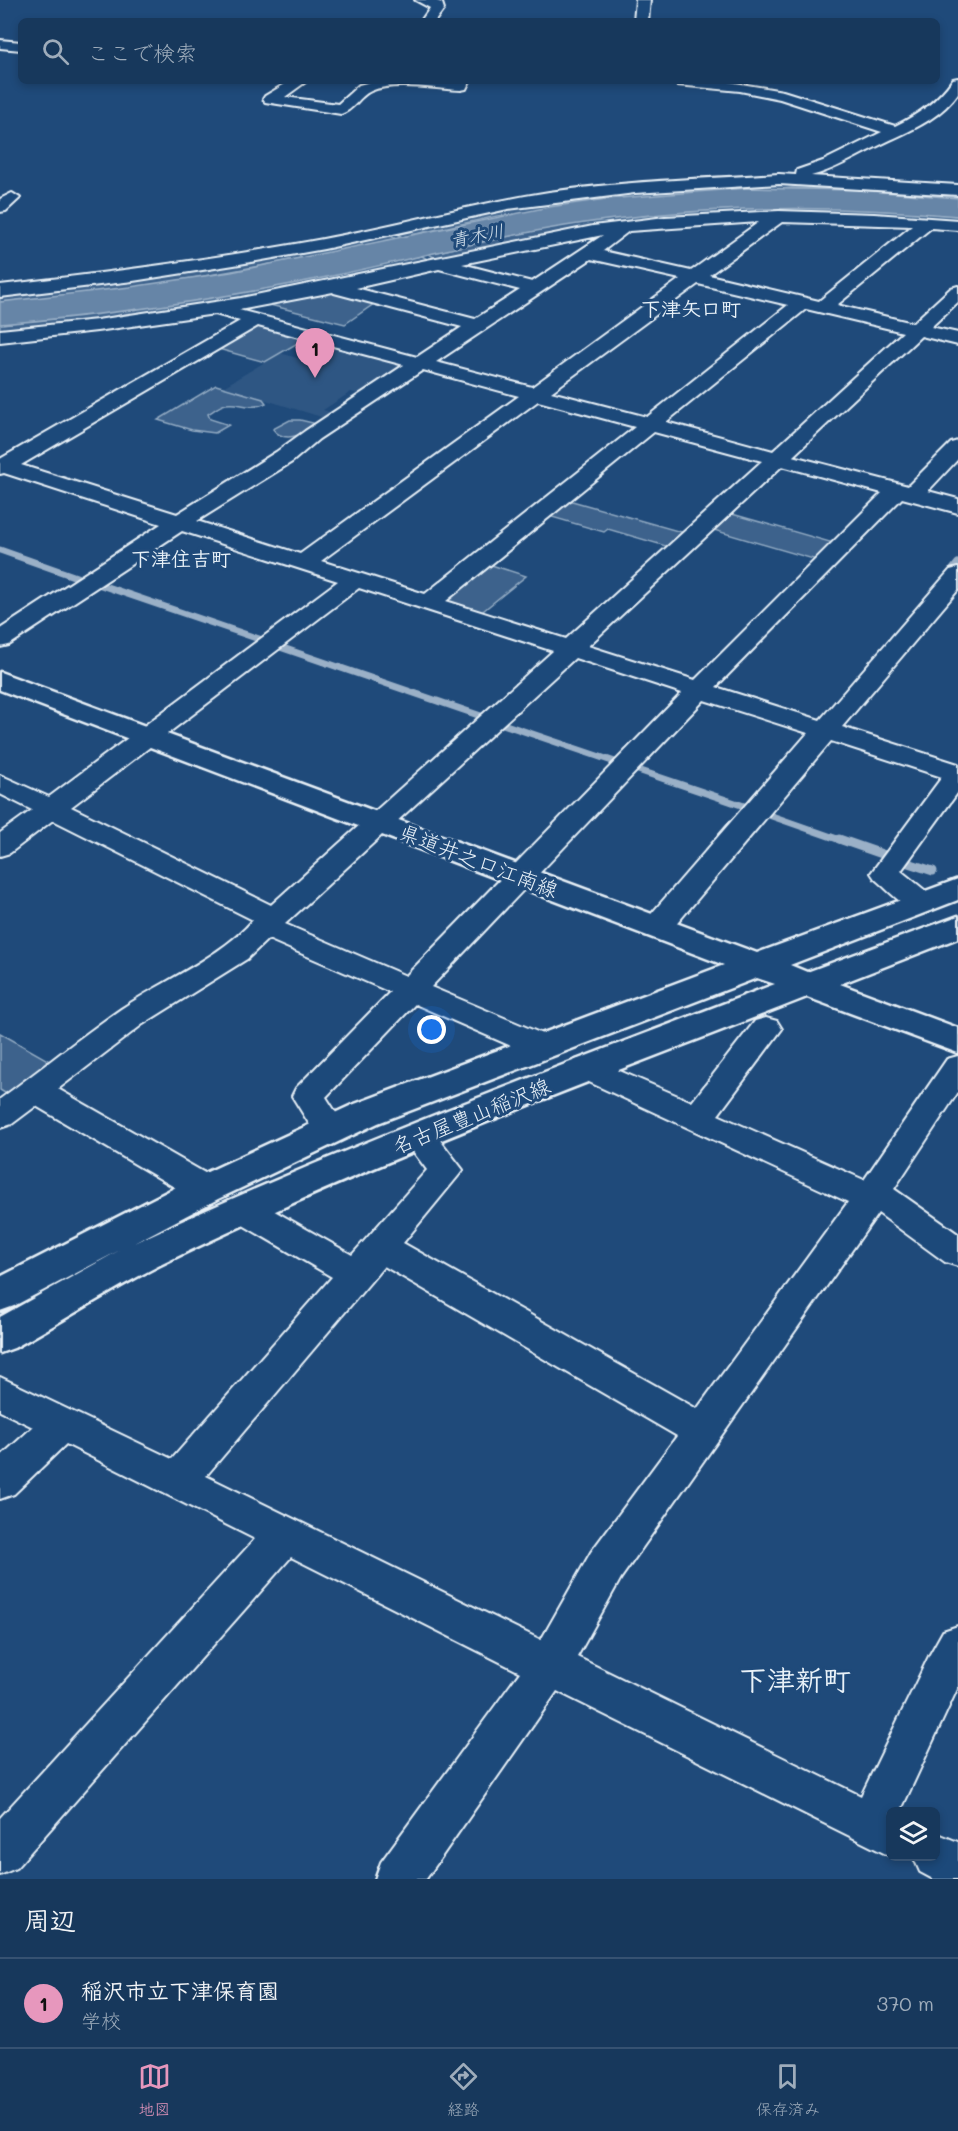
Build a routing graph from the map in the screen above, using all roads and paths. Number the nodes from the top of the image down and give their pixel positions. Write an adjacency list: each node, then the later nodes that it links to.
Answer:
1 (422, 0): 3 (street)
2 (643, 0): 4 (street)
3 (430, 18)
4 (641, 18)
5 (0, 44): 6 (street)
6 (18, 46)
7 (958, 82): 13 (street)
8 (295, 84): 9 (street)
9 (379, 84)
10 (424, 84): 11 (street)
11 (462, 84)
12 (708, 84): 15 (street)
13 (923, 116): 14 (street); 15 (street)
14 (946, 119)
15 (897, 132): 16 (street)
16 (843, 160): 17 (street); 18 (street)
17 (866, 162)
18 (779, 179): 19 (street); 31 (street)
19 (958, 190)
20 (0, 197): 21 (street)
21 (0, 207)
22 (779, 216): 23 (street); 25 (street); 28 (street)
23 (928, 222): 24 (street); 33 (street)
24 (958, 225)
25 (621, 228): 26 (street); 27 (street)
26 (590, 253): 28 (street); 30 (street)
27 (439, 264): 29 (street); 30 (street)
28 (694, 278): 33 (street); 43 (street)
29 (333, 287): 34 (street); 36 (street)
30 (536, 288): 36 (street)
31 (0, 291)
32 (958, 292): 37 (street)
33 (813, 305): 37 (street); 44 (street)
34 (213, 309): 35 (street); 38 (street)
35 (256, 320): 42 (street); 47 (street)
36 (479, 326): 42 (street)
37 (917, 329): 40 (street); 46 (street)
38 (39, 333): 39 (street); 41 (street)
39 (0, 336)
40 (958, 339)
41 (8, 355)
42 (421, 364): 43 (street); 50 (street)
43 (534, 394): 44 (street); 51 (street)
44 (650, 425): 46 (street); 54 (street)
45 (958, 447): 48 (street)
46 (776, 458): 48 (street); 56 (street)
47 (1, 466): 50 (street)
48 (905, 492): 49 (street); 58 (street)
49 (958, 506)
50 (179, 523): 51 (street); 55 (street)
51 (303, 563): 53 (street)
52 (958, 575): 59 (street)
53 (355, 580): 54 (street); 60 (street)
54 (428, 603): 56 (street)
55 (0, 640)
56 (570, 649): 58 (street); 64 (street)
57 (0, 680): 60 (main road, 県道井之口江南線)
58 (699, 690): 59 (street); 66 (street)
59 (825, 731): 61 (street); 71 (street)
60 (147, 735): 63 (street); 64 (main road, 県道井之口江南線)
61 (958, 773): 68 (street)
62 (0, 783): 63 (street)
63 (51, 808): 65 (street); 69 (street)
64 (381, 823): 66 (main road, 県道井之口江南線); 69 (street)
65 (0, 847)
66 (521, 876): 71 (main road, 県道井之口江南線); 74 (street)
67 (958, 889): 68 (main road, 名古屋豊山稲沢線)
68 (922, 903): 72 (main road, 名古屋豊山稲沢線)
69 (269, 922): 74 (street); 80 (street)
70 (958, 926): 73 (main road, 名古屋豊山稲沢線)
71 (657, 927): 72 (main road, 県道井之口江南線)
72 (759, 965): 73 (main road, 県道井之口江南線); 77 (main road, 名古屋豊山稲沢線)
73 (807, 984): 76 (main road, 県道井之口江南線); 79 (main road, 名古屋豊山稲沢線)
74 (411, 991): 77 (street); 83 (street)
75 (766, 1029): 82 (street)
76 (958, 1041)
77 (543, 1047): 83 (main road, 名古屋豊山稲沢線)
78 (958, 1067): 86 (street)
79 (587, 1068): 82 (street); 84 (main road, 名古屋豊山稲沢線)
80 (33, 1089): 81 (street); 85 (street)
81 (0, 1116)
82 (697, 1119): 86 (street)
83 (330, 1130): 85 (main road, 名古屋豊山稲沢線)
84 (418, 1135): 87 (main road, 名古屋豊山稲沢線); 88 (street)
85 (205, 1189): 91 (main road, 名古屋豊山稲沢線)
86 (872, 1195): 89 (street); 95 (street)
87 (243, 1209): 90 (street); 92 (main road, 名古屋豊山稲沢線)
88 (381, 1247): 90 (street); 95 (street)
89 (958, 1252)
90 (357, 1275): 96 (street)
91 (0, 1295)
92 (0, 1337)
93 (0, 1393): 94 (street)
94 (62, 1424): 96 (street); 97 (street)
95 (702, 1431): 100 (street)
96 (177, 1481): 98 (street)
97 (0, 1482)
98 (286, 1534): 100 (street); 102 (street)
99 (958, 1645): 101 (street)
100 (550, 1665): 101 (street); 105 (street)
101 (881, 1829)
102 (0, 1852)
103 (940, 1858): 104 (street)
104 (958, 1867)
105 (398, 1879)

